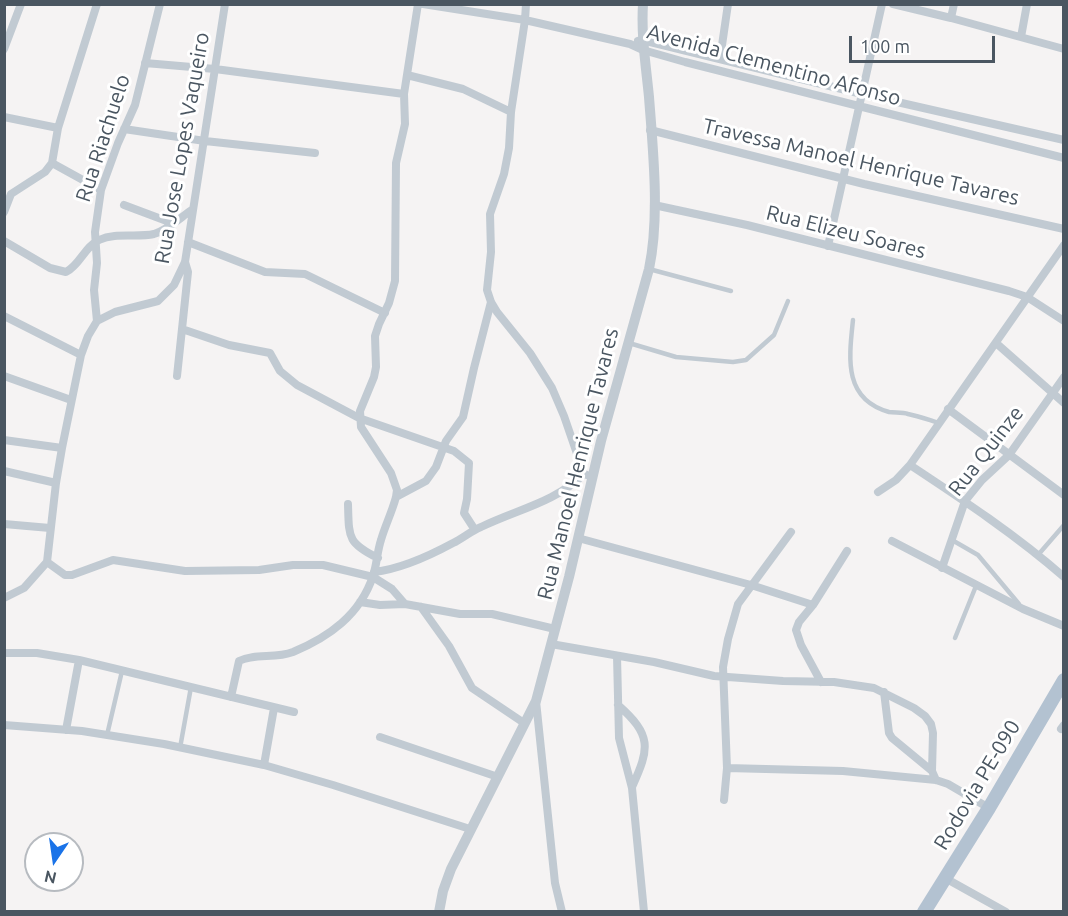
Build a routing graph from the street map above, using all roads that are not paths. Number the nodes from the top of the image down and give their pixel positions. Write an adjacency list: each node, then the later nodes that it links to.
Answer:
1 (21, 4): 18 (street)
2 (97, 4): 30 (street)
3 (160, 4): 21 (street, Rua Riachuelo)
4 (225, 4): 22 (street, Rua Jose Lopes Vaqueiro)
5 (418, 4): 23 (street)
6 (423, 4): 15 (street)
7 (526, 4): 15 (street)
8 (643, 4): 17 (street, Rua Manoel Henrique Tavares)
9 (728, 4): 20 (street)
10 (882, 4): 25 (street)
11 (893, 4): 14 (street)
12 (954, 4): 14 (street)
13 (1027, 4): 16 (street)
14 (951, 18): 16 (street)
15 (525, 20): 17 (street, Avenida Clementino Afonso); 27 (street)
16 (1022, 37): 19 (street)
17 (643, 45): 20 (street, Avenida Clementino Afonso); 26 (street, Avenida Clementino Afonso); 32 (street, Rua Manoel Henrique Tavares)
18 (4, 49)
19 (1064, 49)
20 (720, 59): 25 (street, Avenida Clementino Afonso)
21 (146, 63): 22 (street); 31 (street, Rua Riachuelo)
22 (215, 69): 24 (street); 35 (street, Rua Jose Lopes Vaqueiro)
23 (407, 75): 24 (street); 27 (street)
24 (404, 94): 59 (street)
25 (862, 94): 26 (street); 28 (street, Avenida Clementino Afonso)
26 (858, 107): 33 (street, Avenida Clementino Afonso); 39 (street)
27 (511, 112): 58 (street)
28 (956, 115): 33 (street); 34 (street, Avenida Clementino Afonso)
29 (4, 117): 30 (street)
30 (58, 128): 38 (street)
31 (124, 129): 35 (street); 40 (street, Rua Riachuelo)
32 (650, 130): 39 (street, Travessa Manoel Henrique Tavares); 43 (street, Rua Manoel Henrique Tavares)
33 (954, 131): 37 (street, Avenida Clementino Afonso)
34 (1064, 140)
35 (205, 141): 36 (street); 44 (street, Rua Jose Lopes Vaqueiro)
36 (315, 153)
37 (1064, 158)
38 (52, 163): 40 (street); 41 (street)
39 (842, 179): 47 (street, Travessa Manoel Henrique Tavares); 52 (street)
40 (102, 190): 49 (street, Rua Riachuelo)
41 (8, 193): 45 (street)
42 (124, 205): 46 (street)
43 (654, 205): 52 (street, Rua Elizeu Soares); 54 (street, Rua Manoel Henrique Tavares)
44 (194, 209): 46 (street); 50 (street, Rua Jose Lopes Vaqueiro)
45 (4, 212)
46 (172, 223): 49 (street)
47 (1064, 229)
48 (4, 241): 49 (street)
49 (96, 241): 62 (street, Rua Riachuelo)
50 (188, 242): 53 (street, Rua Jose Lopes Vaqueiro); 59 (street)
51 (1064, 245): 56 (street)
52 (828, 246): 56 (street, Rua Elizeu Soares)
53 (184, 262): 62 (street, Rua Jose Lopes Vaqueiro); 64 (street)
54 (649, 269): 55 (lane); 65 (street, Rua Manoel Henrique Tavares)
55 (731, 291)
56 (1027, 297): 63 (street, Rua Elizeu Soares); 66 (street)
57 (788, 301): 65 (lane)
58 (491, 302): 79 (street); 83 (street)
59 (385, 313): 75 (street)
60 (4, 316): 67 (street)
61 (853, 320): 76 (lane)
62 (97, 321): 67 (street)
63 (1064, 321)
64 (182, 330): 69 (street); 75 (street)
65 (629, 343): 83 (street, Rua Manoel Henrique Tavares)
66 (996, 343): 71 (street); 74 (street)
67 (81, 355): 72 (street)
68 (4, 376): 72 (street)
69 (177, 376)
70 (1064, 376): 71 (street, Rua Quinze)
71 (1052, 393): 73 (street); 80 (street, Rua Quinze)
72 (71, 400): 78 (street)
73 (1064, 403)
74 (948, 409): 76 (street); 80 (street)
75 (359, 418): 79 (street); 87 (street)
76 (939, 423): 81 (street)
77 (4, 440): 78 (street)
78 (62, 448): 84 (street)
79 (444, 448): 87 (street); 93 (street)
80 (1009, 455): 86 (street); 88 (street, Rua Quinze)
81 (910, 465): 85 (street); 88 (street)
82 (4, 471): 84 (street)
83 (589, 475): 93 (street); 95 (street, Rua Manoel Henrique Tavares)
84 (56, 483): 92 (street)
85 (878, 492)
86 (1064, 495)
87 (396, 497): 100 (street)
88 (965, 501): 96 (street, Rua Quinze); 99 (street)
89 (348, 504): 100 (street)
90 (4, 524): 92 (street)
91 (1064, 525): 99 (lane)
92 (50, 528): 101 (street)
93 (475, 530): 103 (street)
94 (791, 532): 105 (street)
95 (578, 538): 105 (street); 114 (street, Rua Manoel Henrique Tavares)
96 (951, 540): 102 (street, Rua Quinze); 112 (lane)
97 (892, 541): 102 (street)
98 (847, 551): 110 (street)
99 (1038, 555): 104 (street)
100 (378, 558): 103 (street)
101 (47, 562): 103 (street); 107 (street)
102 (942, 568): 106 (street)
103 (374, 575): 108 (street); 109 (street)
104 (1064, 577)
105 (751, 585): 110 (street); 121 (street)
106 (976, 586): 112 (street); 115 (lane)
107 (4, 598)
108 (360, 602): 109 (street); 126 (street)
109 (405, 604): 111 (street)
110 (813, 605): 123 (street)
111 (421, 607): 114 (street); 131 (street)
112 (1023, 609): 113 (street)
113 (1064, 626)
114 (555, 629): 116 (street, Rua Manoel Henrique Tavares)
115 (955, 638)
116 (551, 644): 118 (street); 127 (street, Rua Manoel Henrique Tavares)
117 (4, 653): 119 (street)
118 (617, 656): 121 (street); 128 (street)
119 (79, 660): 120 (street); 133 (street)
120 (122, 671): 124 (street); 134 (lane)
121 (724, 677): 123 (street); 138 (street)
122 (1064, 680): 144 (main road, Rodovia PE-090)
123 (821, 682): 125 (street)
124 (191, 687): 126 (street); 136 (lane)
125 (884, 692): 139 (street); 139 (street)
126 (231, 697): 129 (street)
127 (536, 701): 131 (street, Rua Manoel Henrique Tavares); 148 (street)
128 (618, 705): 142 (street); 142 (street)
129 (274, 708): 130 (street); 137 (street)
130 (294, 712)
131 (525, 723): 140 (street, Rua Manoel Henrique Tavares)
132 (4, 725): 133 (street)
133 (66, 730): 134 (street)
134 (107, 735): 136 (street)
135 (380, 737): 140 (street)
136 (180, 748): 137 (street)
137 (264, 765): 145 (street)
138 (727, 768): 141 (street); 143 (street)
139 (932, 771): 141 (street)
140 (498, 777): 145 (street, Rua Manoel Henrique Tavares)
141 (936, 780): 144 (street)
142 (632, 788): 149 (street)
143 (724, 800)
144 (989, 808): 146 (main road, Rodovia PE-090)
145 (470, 829): 147 (street, Rua Manoel Henrique Tavares)
146 (945, 878): 150 (main road, Rodovia PE-090); 151 (street)
147 (439, 912)
148 (562, 912)
149 (644, 912)
150 (924, 912)
151 (1006, 912)

